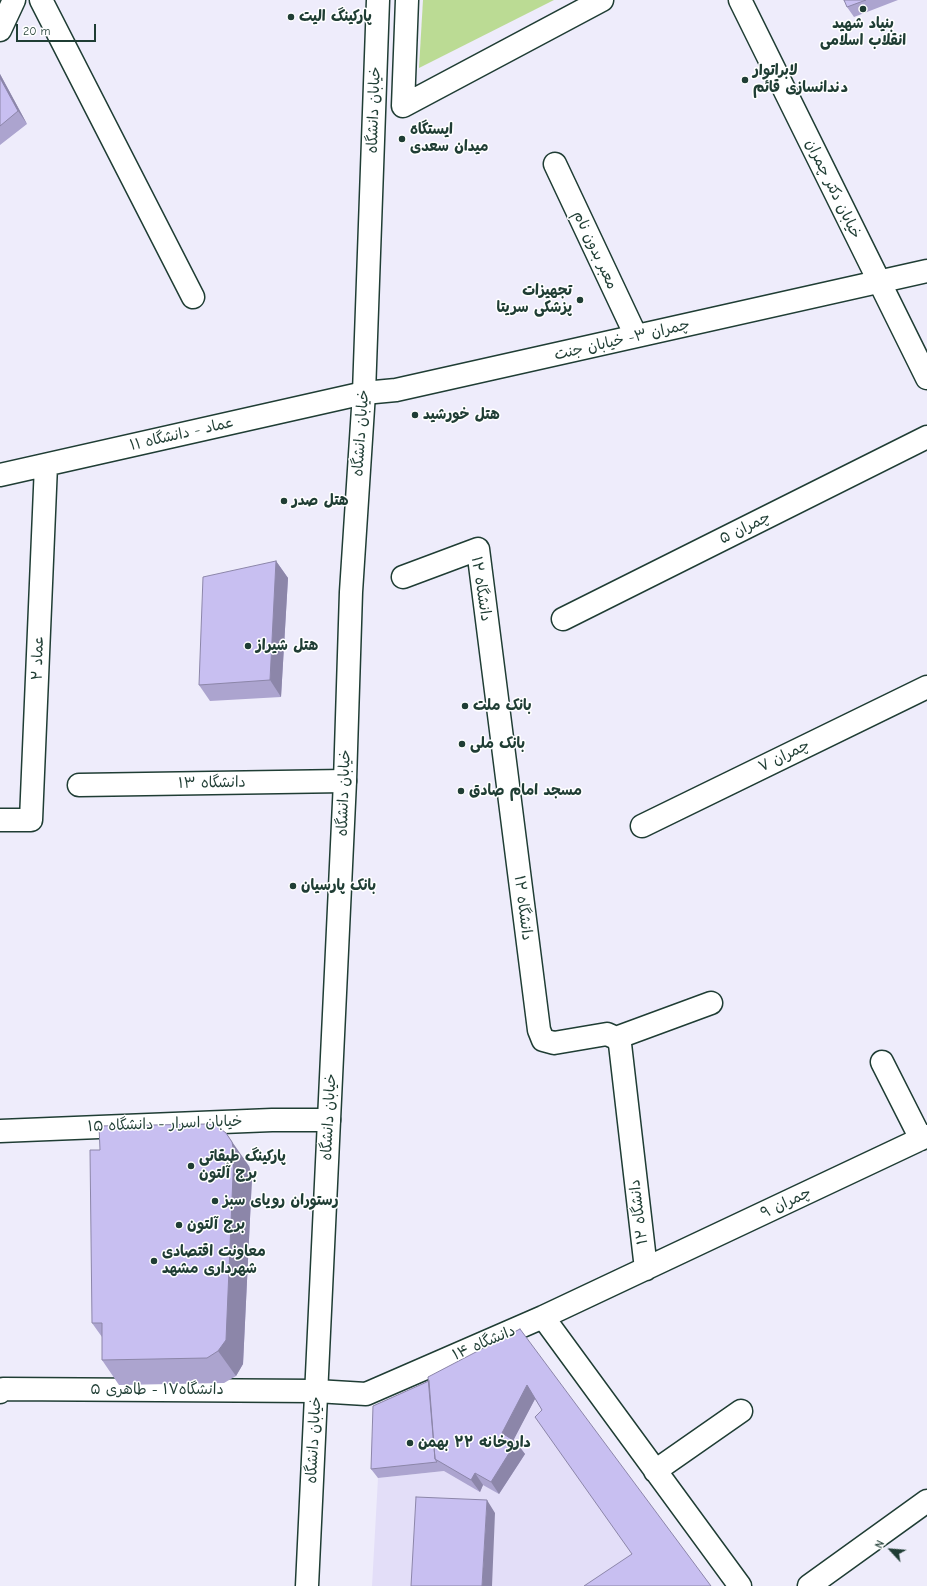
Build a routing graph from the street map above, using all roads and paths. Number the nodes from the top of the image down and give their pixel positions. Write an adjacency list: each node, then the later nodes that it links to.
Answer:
1 (14, 0): 9 (street)
2 (40, 0): 13 (street)
3 (378, 0): 16 (street, خیابان دانشگاه)
4 (407, 0): 5 (street)
5 (602, 0)
6 (740, 0): 8 (street, خیابان دکتر چمران)
7 (756, 0): 8 (street)
8 (752, 24): 12 (street, خیابان دکتر چمران)
9 (0, 30)
10 (555, 164): 14 (street, معبر بدون نام)
11 (927, 271): 12 (street, چمران ۳- خیابان جنت)
12 (879, 282): 14 (street, چمران ۳- خیابان جنت); 15 (street, خیابان دکتر چمران)
13 (193, 298)
14 (636, 336): 16 (street, چمران ۳- خیابان جنت)
15 (927, 378)
16 (364, 393): 18 (street, عماد - دانشگاه ۱۱); 23 (street, خیابان دانشگاه)
17 (927, 437): 21 (street, چمران ۵)
18 (46, 465): 19 (street, عماد - دانشگاه ۱۱); 25 (street, عماد ۲)
19 (0, 476)
20 (403, 577): 28 (street, دانشگاه ۱۲)
21 (563, 619)
22 (927, 687): 26 (street, چمران ۷)
23 (345, 782): 24 (street, دانشگاه ۱۳); 30 (street, خیابان دانشگاه)
24 (79, 785)
25 (0, 820)
26 (642, 826)
27 (711, 1003): 28 (street)
28 (616, 1038): 33 (street, دانشگاه ۱۲)
29 (882, 1062): 32 (street)
30 (329, 1120): 31 (street, خیابان اسرار - دانشگاه ۱۵); 35 (street, خیابان دانشگاه)
31 (0, 1131)
32 (924, 1138): 33 (street, چمران ۹)
33 (646, 1269): 34 (street, دانشگاه ۱۴)
34 (543, 1317): 35 (street, دانشگاه ۱۴); 38 (street)
35 (316, 1391): 36 (street, دانشگاه۱۷ - طاهری ۵); 40 (street, خیابان دانشگاه)
36 (0, 1392)
37 (741, 1411): 38 (street)
38 (655, 1471): 41 (street)
39 (927, 1501): 42 (street)
40 (307, 1586)
41 (740, 1586)
42 (809, 1586)

